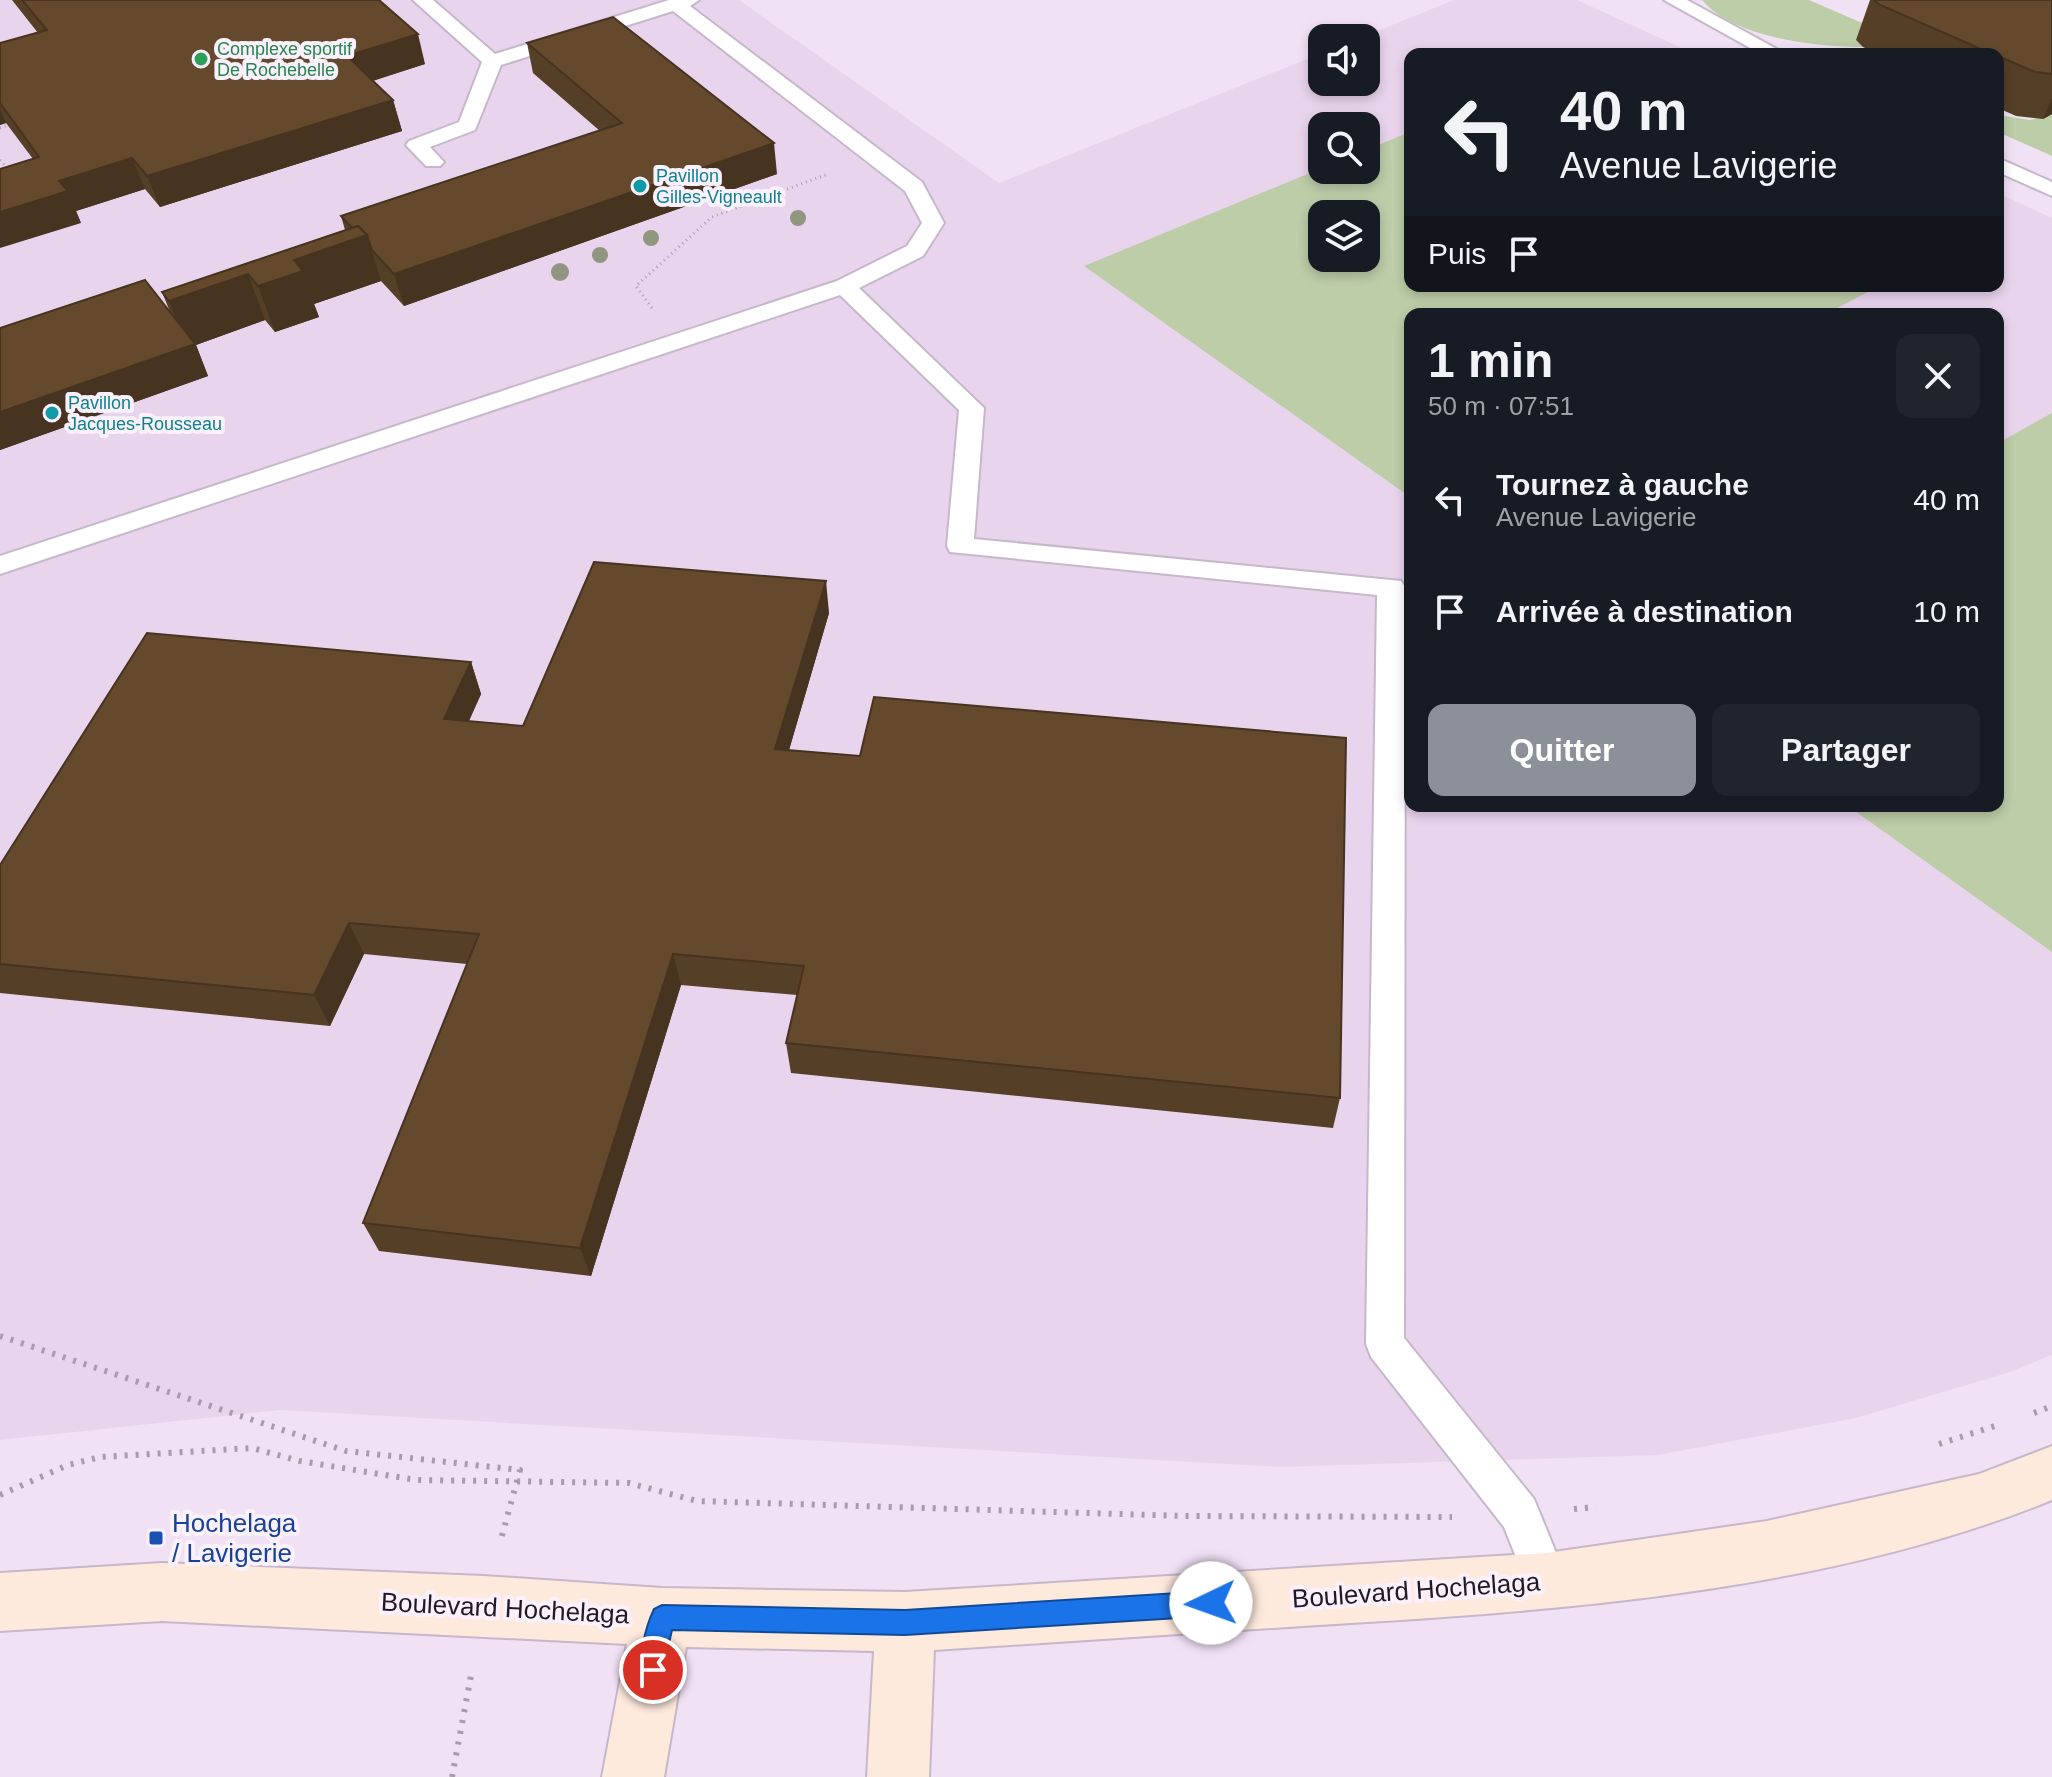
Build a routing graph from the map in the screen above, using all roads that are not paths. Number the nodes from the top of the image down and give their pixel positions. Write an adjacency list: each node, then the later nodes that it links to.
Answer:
1 (422, 0): 5 (lane)
2 (1673, 0): 4 (lane)
3 (683, 2): 5 (lane); 9 (lane)
4 (1765, 48)
5 (492, 61): 6 (lane)
6 (433, 162)
7 (2004, 167): 8 (lane)
8 (2052, 190)
9 (845, 286): 10 (lane); 12 (lane)
10 (0, 565)
11 (2052, 1473): 12 (main road, Boulevard Hochelaga)
12 (1547, 1582): 15 (main road, Boulevard Hochelaga)
13 (0, 1602): 14 (main road, Boulevard Hochelaga)
14 (662, 1617): 15 (main road, Boulevard Hochelaga); 16 (main road)
15 (905, 1622): 17 (main road)
16 (633, 1777)
17 (898, 1777)

